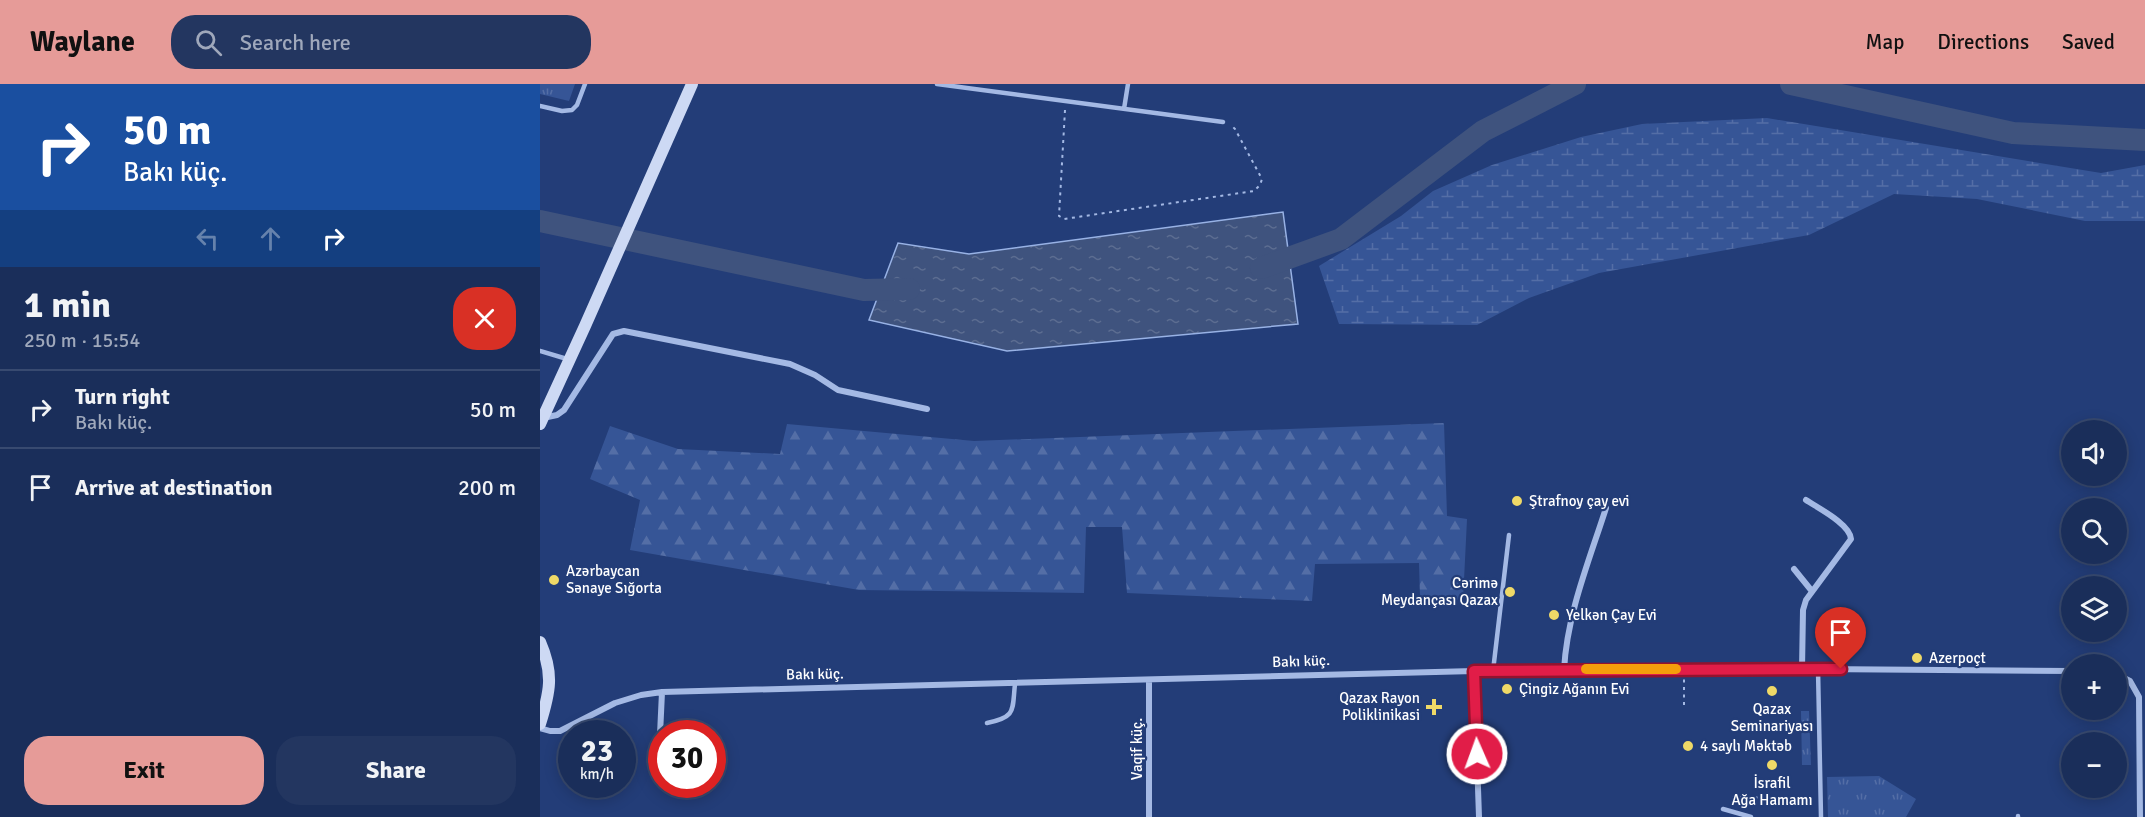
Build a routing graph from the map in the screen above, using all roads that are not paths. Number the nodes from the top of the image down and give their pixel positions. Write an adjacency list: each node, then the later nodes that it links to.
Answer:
1 (585, 84): 5 (lane)
2 (692, 84): 9 (main road)
3 (937, 84): 6 (lane)
4 (1128, 84): 6 (lane)
5 (540, 105)
6 (1124, 109): 7 (lane)
7 (1223, 122)
8 (540, 351): 9 (lane)
9 (569, 360): 11 (main road)
10 (927, 409): 11 (street)
11 (541, 421)
12 (1806, 500): 16 (street)
13 (1606, 508): 20 (street)
14 (1509, 535): 22 (lane)
15 (1794, 569): 16 (street)
16 (1811, 590): 18 (street)
17 (541, 646): 32 (main road, Bakı küç.)
18 (1802, 669): 19 (street, Bakı küç.); 20 (street, Bakı küç.)
19 (1818, 669): 23 (street, Bakı küç.); 37 (lane)
20 (1564, 670): 22 (street, Bakı küç.)
21 (1474, 671): 22 (street, Bakı küç.); 24 (street, Bakı küç.); 35 (street)
22 (1493, 671)
23 (2061, 671)
24 (1149, 680): 26 (street, Bakı küç.); 34 (street, Vaqif küç.)
25 (2127, 680): 28 (street)
26 (1015, 684): 29 (street, Bakı küç.); 31 (lane)
27 (2145, 688): 28 (street)
28 (2136, 689): 38 (street)
29 (662, 692): 30 (street); 32 (street, Bakı küç.)
30 (661, 720)
31 (987, 723)
32 (540, 726)
33 (1723, 809): 36 (lane)
34 (1149, 817)
35 (1479, 817)
36 (1751, 817)
37 (1821, 817)
38 (2140, 817)

